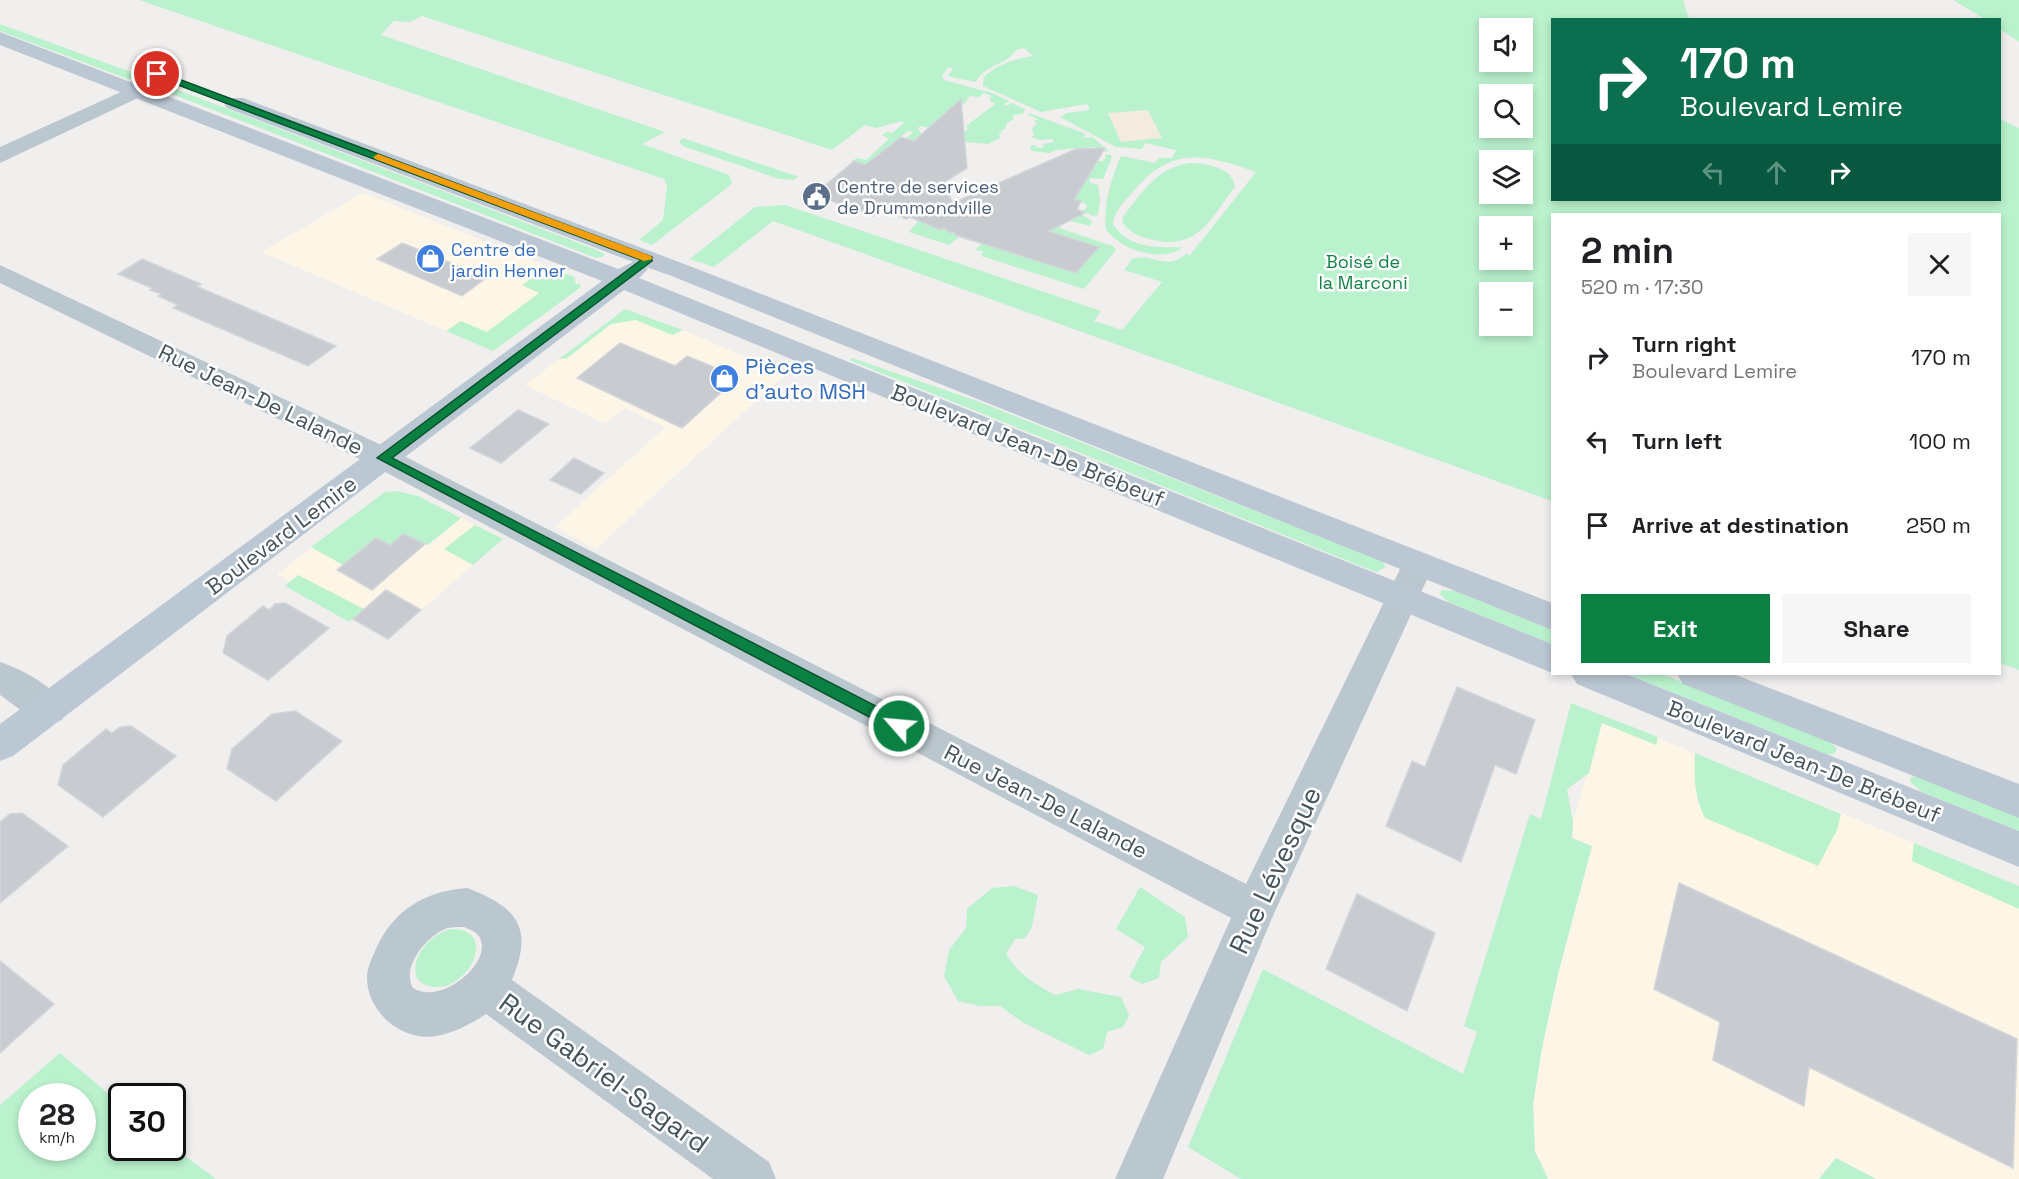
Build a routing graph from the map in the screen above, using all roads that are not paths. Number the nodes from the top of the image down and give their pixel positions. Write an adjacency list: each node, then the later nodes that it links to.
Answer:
1 (0, 15): 2 (main road)
2 (22, 24)
3 (0, 38): 7 (main road, Boulevard Jean-De Brébeuf)
4 (134, 65): 5 (main road)
5 (166, 77): 6 (main road); 7 (street)
6 (188, 86)
7 (139, 90): 9 (street); 12 (main road, Boulevard Jean-De Brébeuf)
8 (219, 97): 10 (main road, Boulevard Jean-De Brébeuf)
9 (0, 156)
10 (649, 259): 12 (main road, Boulevard Lemire); 14 (main road, Boulevard Jean-De Brébeuf)
11 (0, 273): 13 (street, Rue Jean-De Lalande)
12 (621, 280): 13 (main road, Boulevard Lemire); 14 (main road, Boulevard Jean-De Brébeuf)
13 (383, 458): 20 (main road, Boulevard Lemire); 24 (street, Rue Jean-De Lalande)
14 (1410, 580): 15 (main road, Boulevard Jean-De Brébeuf); 16 (main road, Boulevard Jean-De Brébeuf); 24 (street, Rue Lévesque)
15 (1551, 617)
16 (1551, 658)
17 (1591, 675): 23 (main road, Boulevard Jean-De Brébeuf)
18 (1698, 675): 22 (main road, Boulevard Jean-De Brébeuf)
19 (0, 676): 20 (street)
20 (49, 709): 21 (main road, Boulevard Lemire)
21 (0, 745)
22 (2019, 801)
23 (2019, 849)
24 (1255, 909): 27 (street, Rue Lévesque)
25 (485, 987): 26 (street, Rue Gabriel-Sagard)
26 (752, 1179)
27 (1139, 1179)

